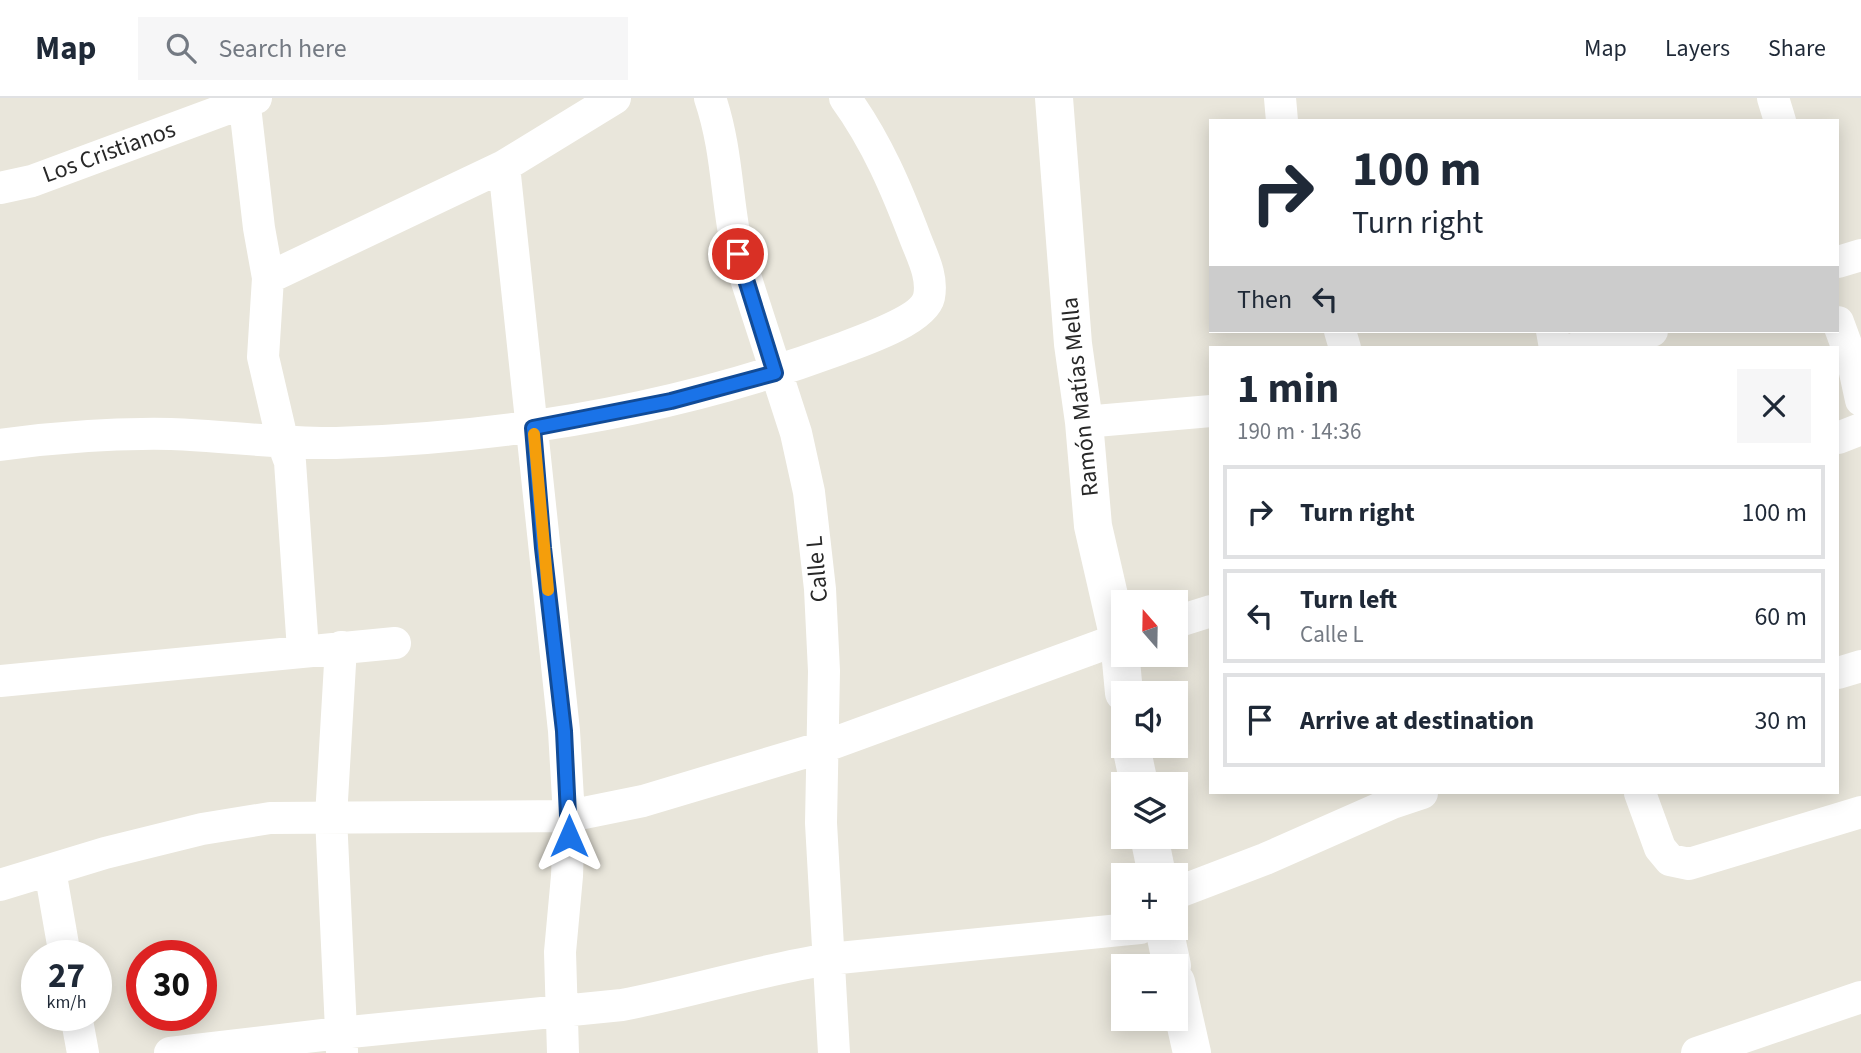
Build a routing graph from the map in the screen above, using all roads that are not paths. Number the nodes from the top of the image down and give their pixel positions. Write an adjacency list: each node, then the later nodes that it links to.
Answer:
1 (615, 98): 10 (street)
2 (710, 98): 19 (street, Calle L)
3 (845, 98): 19 (street)
4 (1054, 98): 22 (street, Ramón Matías Mella)
5 (1279, 98): 8 (street)
6 (1773, 98): 9 (street)
7 (248, 100): 11 (street, Los Cristianos); 14 (street)
8 (1283, 119)
9 (1779, 119)
10 (504, 166): 14 (street); 23 (street)
11 (2, 184)
12 (1861, 255): 13 (street)
13 (1839, 262)
14 (268, 278): 26 (street)
15 (1839, 324): 18 (street)
16 (1643, 333): 17 (street)
17 (1585, 346)
18 (1857, 362): 20 (street)
19 (775, 373): 23 (street); 38 (street, Calle L)
20 (1861, 400)
21 (1209, 411): 22 (street)
22 (1084, 422): 28 (street, Ramón Matías Mella)
23 (533, 428): 26 (street); 42 (street)
24 (1861, 429): 25 (street)
25 (1839, 438)
26 (283, 443): 27 (street); 34 (street)
27 (0, 445)
28 (1111, 598)
29 (1209, 612): 30 (street)
30 (1188, 618)
31 (1111, 642): 38 (street)
32 (395, 643): 33 (street)
33 (341, 647): 34 (street); 43 (street)
34 (303, 650): 37 (street)
35 (1861, 666): 36 (street)
36 (1839, 673)
37 (0, 681)
38 (823, 747): 42 (street); 49 (street, Calle L)
39 (1419, 794): 46 (street)
40 (1640, 794): 41 (street)
41 (1861, 812)
42 (569, 816): 43 (street); 51 (street)
43 (331, 817): 44 (street); 54 (street)
44 (50, 870): 45 (street); 48 (street)
45 (0, 885)
46 (1188, 888)
47 (1111, 931): 49 (street)
48 (62, 940)
49 (829, 959): 51 (street); 58 (street, Calle L)
50 (1861, 997): 60 (street)
51 (561, 1011): 54 (street); 57 (street)
52 (79, 1031): 55 (street)
53 (1187, 1031): 59 (street)
54 (341, 1043): 56 (street)
55 (83, 1053)
56 (170, 1053)
57 (563, 1053)
58 (834, 1053)
59 (1192, 1053)
60 (1697, 1053)

